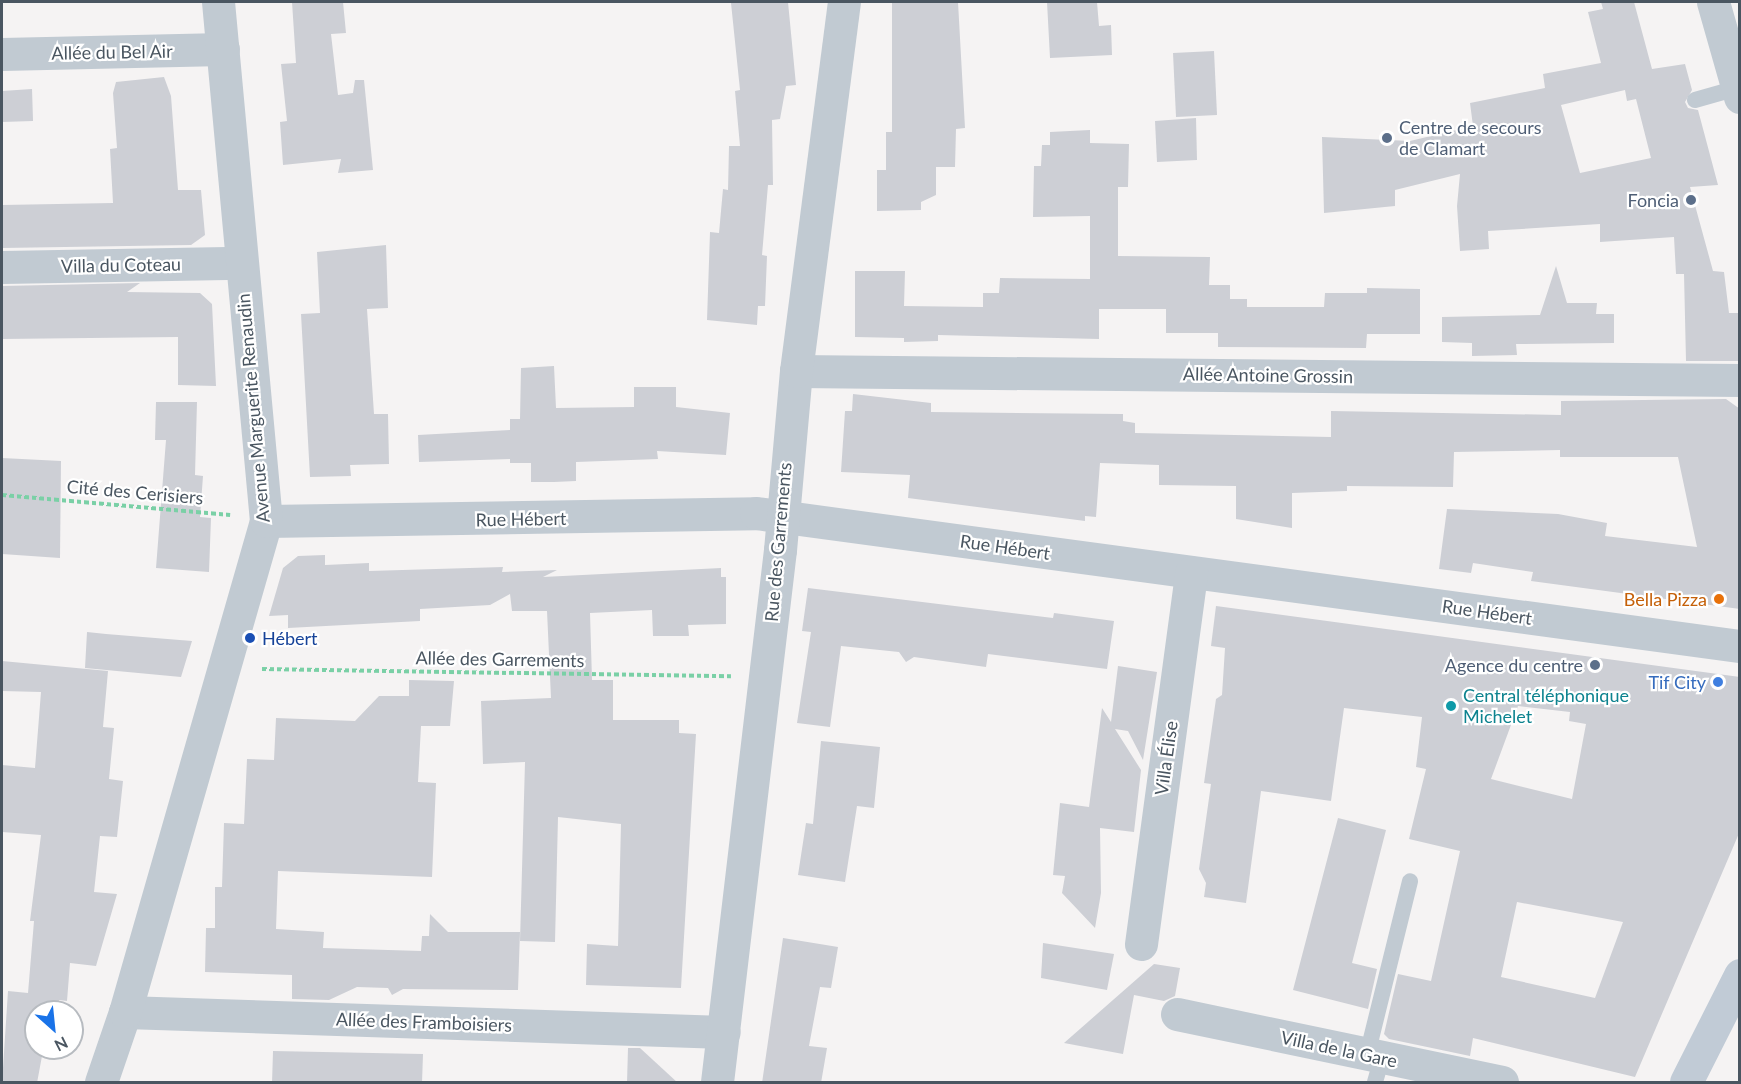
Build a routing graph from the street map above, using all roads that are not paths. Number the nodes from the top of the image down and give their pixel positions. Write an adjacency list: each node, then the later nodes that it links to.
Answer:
1 (218, 2): 4 (street, Avenue Marguerite Renaudin)
2 (844, 2): 10 (street, Rue des Garrements)
3 (1713, 2): 6 (street)
4 (223, 49): 5 (street, Allée du Bel Air); 8 (street, Avenue Marguerite Renaudin)
5 (2, 54)
6 (1738, 92): 7 (lane)
7 (1695, 100)
8 (241, 263): 9 (street, Villa du Coteau); 13 (street, Avenue Marguerite Renaudin)
9 (2, 267)
10 (796, 370): 11 (street, Allée Antoine Grossin); 12 (street, Rue des Garrements)
11 (1740, 380)
12 (782, 516): 13 (street, Rue Hébert); 14 (street, Rue Hébert); 21 (street, Rue des Garrements)
13 (266, 521): 19 (street, Avenue Marguerite Renaudin)
14 (1191, 572): 15 (street, Rue Hébert); 17 (street, Villa Élise)
15 (1740, 646)
16 (1410, 881): 22 (lane)
17 (1141, 944)
18 (1740, 975): 26 (main road)
19 (125, 1012): 21 (street, Allée des Framboisiers); 23 (street, Avenue Marguerite Renaudin)
20 (1177, 1014): 22 (street, Villa de la Gare)
21 (724, 1032): 24 (street, Rue des Garrements)
22 (1374, 1065): 25 (street, Villa de la Gare)
23 (101, 1083)
24 (717, 1083)
25 (1502, 1083)
26 (1686, 1083)

